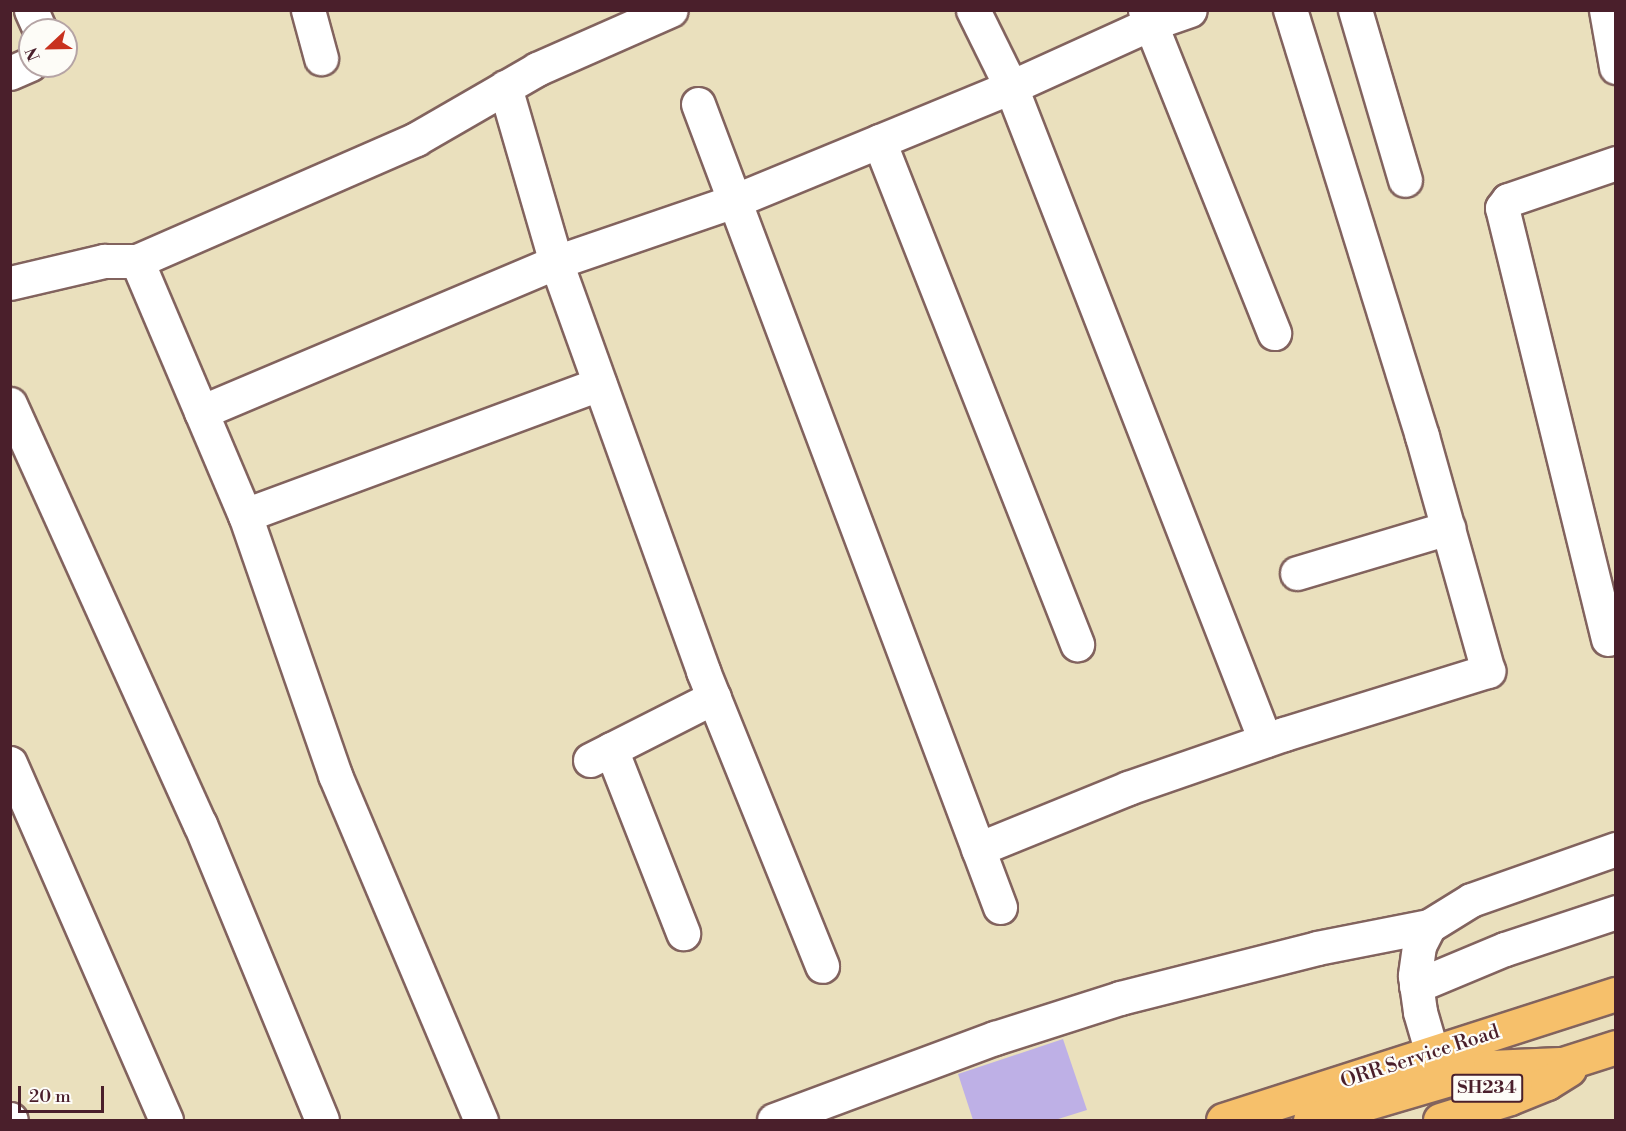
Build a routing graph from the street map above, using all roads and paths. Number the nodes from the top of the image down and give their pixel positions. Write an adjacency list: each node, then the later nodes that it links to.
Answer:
1 (308, 10): 9 (street)
2 (671, 10): 11 (street)
3 (973, 10): 12 (street)
4 (1190, 10): 8 (street)
5 (1290, 10): 26 (street)
6 (1355, 10): 16 (street)
7 (1606, 10): 10 (street)
8 (1147, 17): 12 (street); 21 (street)
9 (321, 58)
10 (1616, 66)
11 (505, 87): 18 (street); 19 (street)
12 (1011, 87): 14 (street); 31 (street)
13 (698, 104): 17 (street)
14 (879, 141): 17 (street); 29 (street)
15 (1616, 163): 28 (street)
16 (1405, 180)
17 (734, 201): 19 (street); 33 (street)
18 (137, 261): 20 (street); 24 (street)
19 (556, 262): 22 (street); 24 (street)
20 (10, 283)
21 (1274, 333)
22 (600, 384): 25 (street); 30 (street)
23 (10, 404): 46 (street)
24 (201, 412): 25 (street)
25 (245, 514): 47 (street)
26 (1448, 528): 27 (street); 31 (street)
27 (1297, 573)
28 (1608, 639)
29 (1077, 644)
30 (714, 697): 38 (street); 39 (street)
31 (1265, 740): 33 (street)
32 (10, 764): 45 (street)
33 (978, 849): 35 (street)
34 (1616, 849): 37 (street)
35 (1000, 907)
36 (1616, 912): 40 (street)
37 (1430, 926): 40 (street); 48 (street)
38 (683, 933)
39 (822, 966)
40 (1416, 986): 42 (street)
41 (1616, 994): 42 (main road, ORR Service Road)
42 (1432, 1053): 49 (main road, ORR Service Road)
43 (1589, 1055): 44 (main road); 50 (main road); 51 (main road, SH234)
44 (1464, 1115): 52 (main road)
45 (166, 1120)
46 (322, 1120)
47 (481, 1120)
48 (774, 1120)
49 (1224, 1120)
50 (1310, 1120)
51 (1385, 1120)
52 (1440, 1120)

